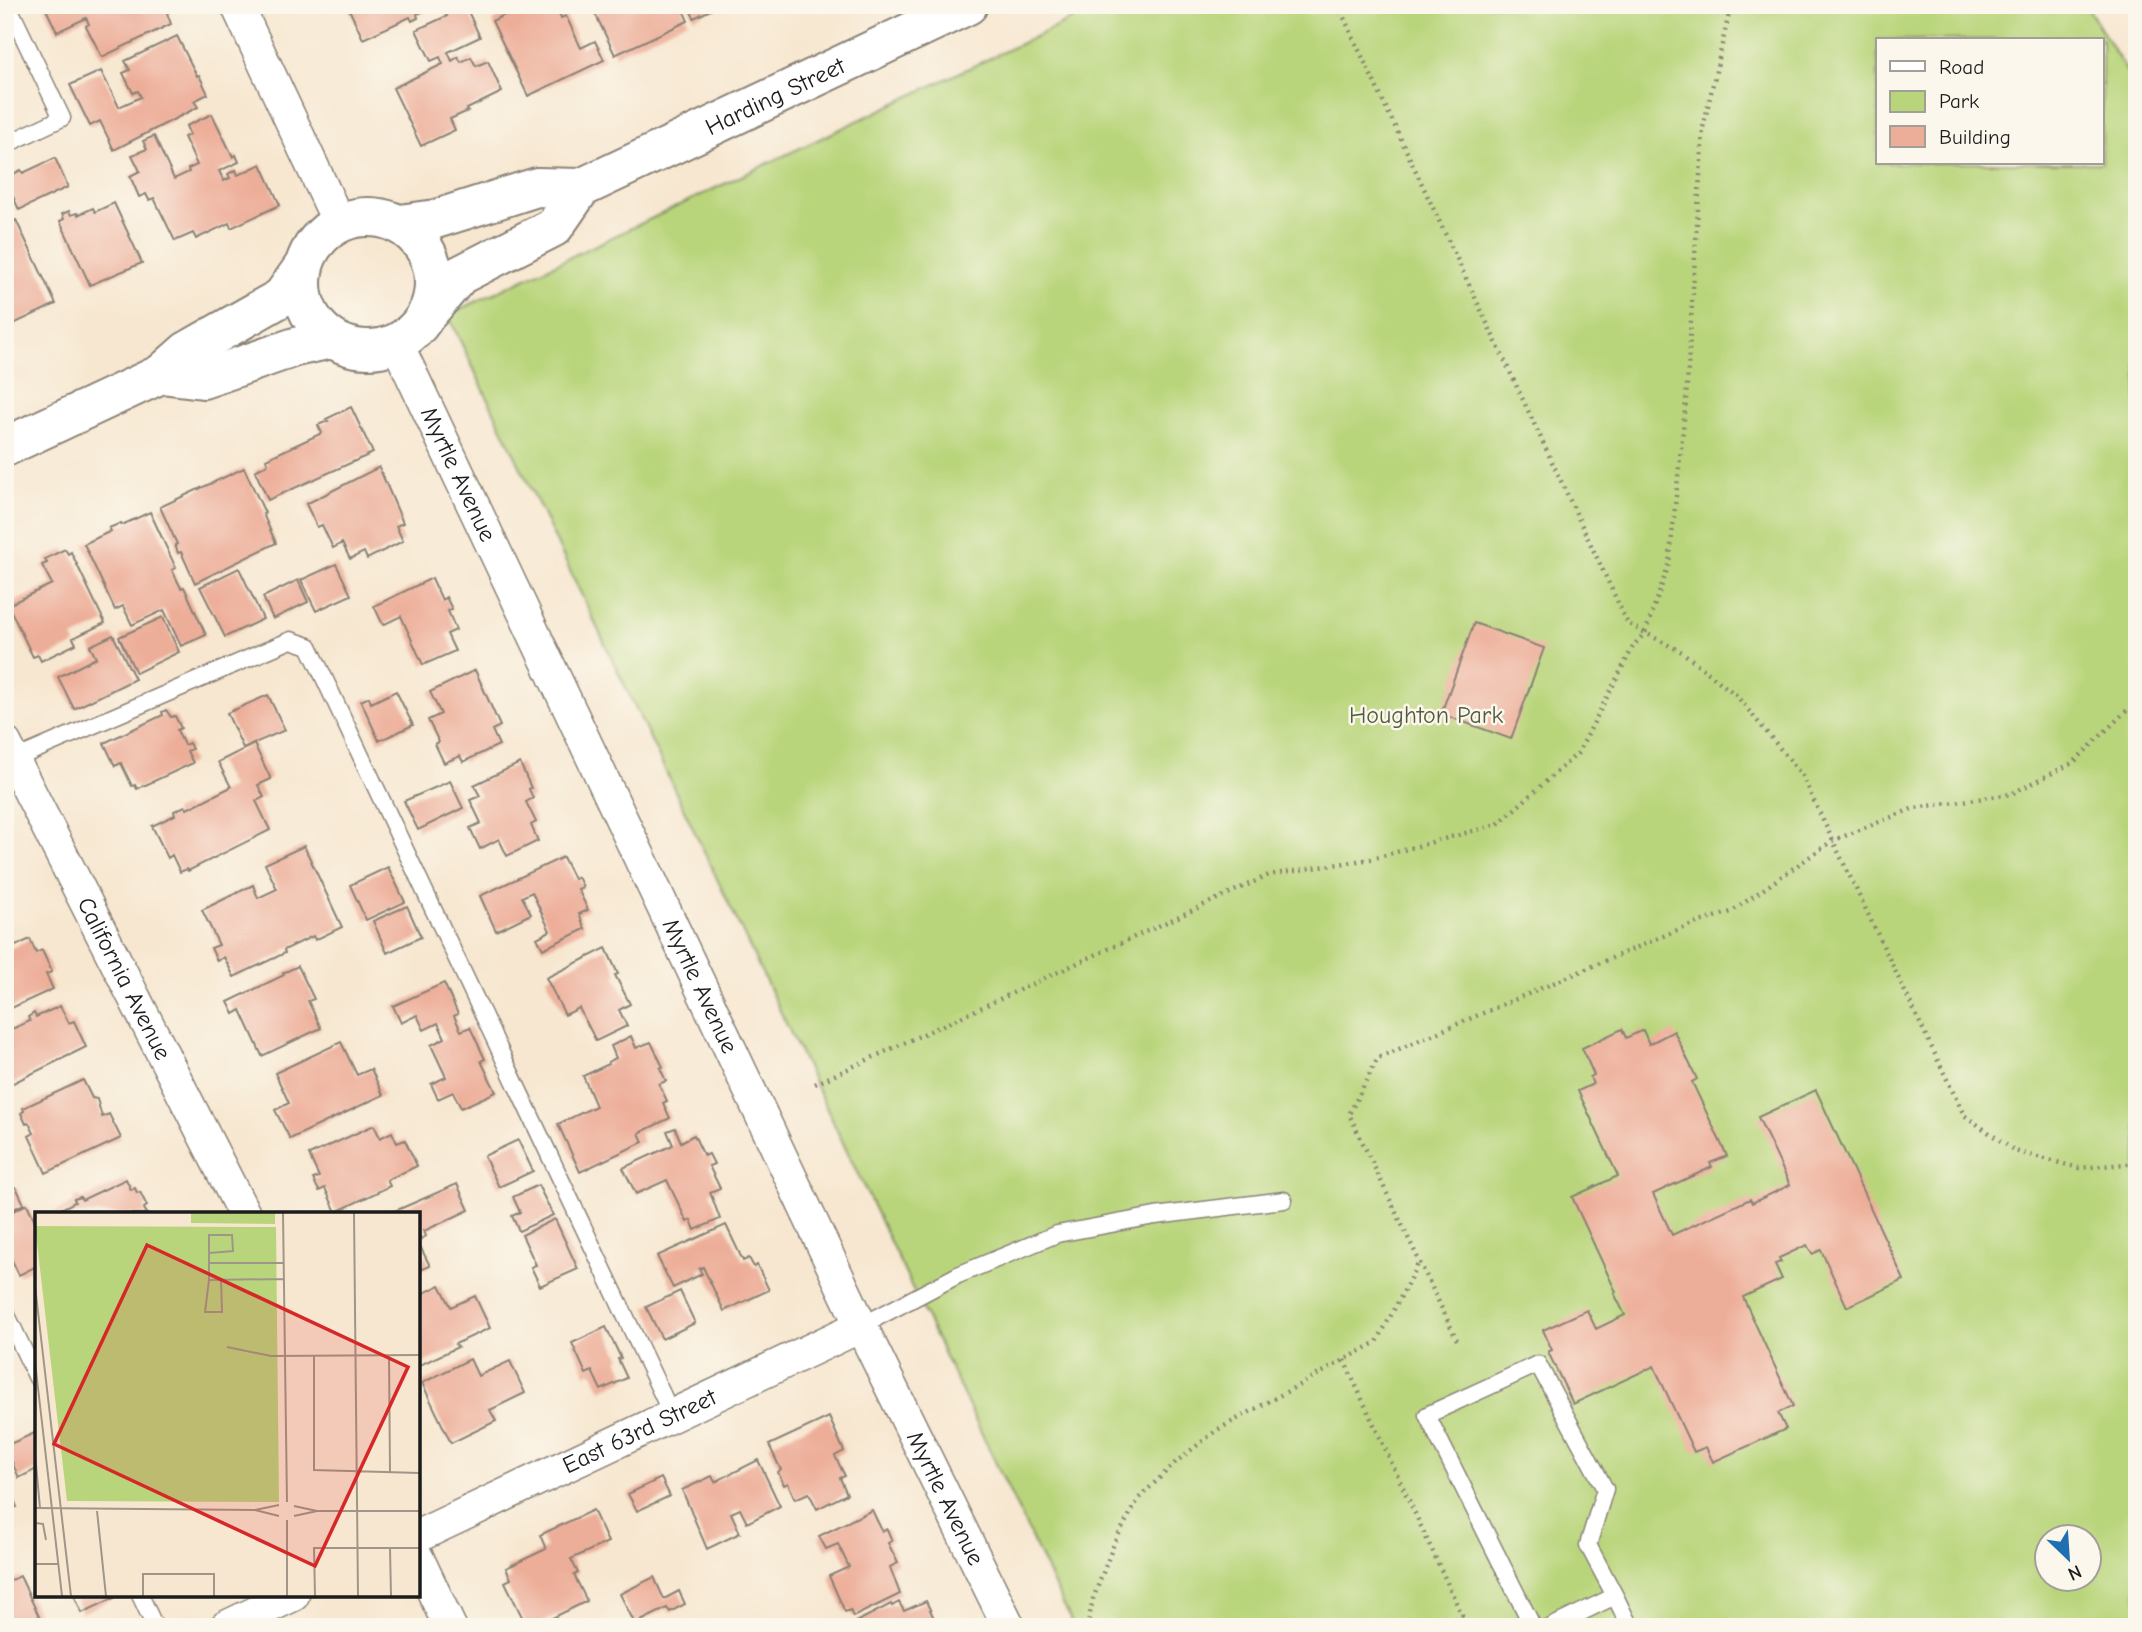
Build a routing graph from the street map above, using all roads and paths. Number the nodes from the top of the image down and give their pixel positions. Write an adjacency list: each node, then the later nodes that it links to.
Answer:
1 (8, 5): 6 (lane)
2 (237, 5): 8 (street)
3 (968, 5): 7 (street, Harding Street)
4 (1338, 5): 16 (path)
5 (1731, 5): 16 (path)
6 (5, 145)
7 (581, 188): 9 (street, Harding Street); 11 (street, Harding Street)
8 (339, 223): 9 (street); 10 (street)
9 (400, 224): 11 (street)
10 (303, 267): 12 (street); 14 (street)
11 (428, 313): 13 (street)
12 (332, 339): 13 (street); 14 (street)
13 (397, 344): 26 (street, Myrtle Avenue)
14 (161, 374): 15 (street)
15 (5, 447)
16 (1645, 633): 19 (path); 20 (path)
17 (2137, 704): 19 (path)
18 (8, 755): 23 (street, California Avenue); 30 (lane)
19 (1832, 841): 21 (path); 24 (path)
20 (815, 1084)
21 (2137, 1164)
22 (1284, 1200): 26 (lane)
23 (243, 1212)
24 (1419, 1261): 27 (path); 28 (path)
25 (5, 1311): 29 (lane)
26 (861, 1326): 30 (street, East 63rd Street); 39 (street, Myrtle Avenue)
27 (1457, 1340)
28 (1344, 1360): 40 (path); 41 (path)
29 (35, 1374)
30 (673, 1415): 31 (street, East 63rd Street)
31 (420, 1535)
32 (420, 1563): 38 (street)
33 (1615, 1596): 42 (lane); 43 (lane); 44 (lane)
34 (141, 1597): 36 (lane)
35 (289, 1597): 37 (street)
36 (155, 1627)
37 (226, 1627)
38 (450, 1627)
39 (1009, 1627)
40 (1087, 1627)
41 (1438, 1627)
42 (1533, 1627)
43 (1551, 1627)
44 (1630, 1627)

